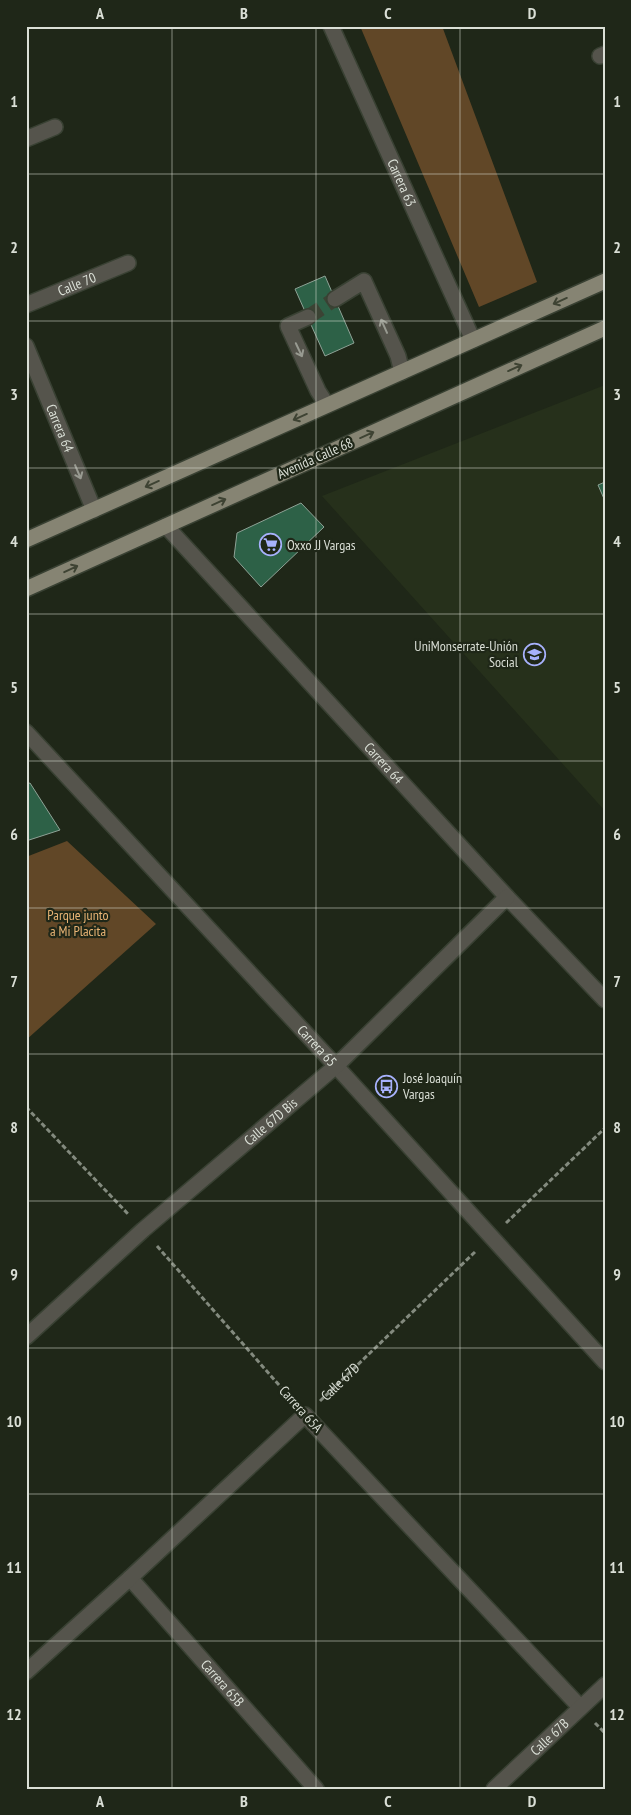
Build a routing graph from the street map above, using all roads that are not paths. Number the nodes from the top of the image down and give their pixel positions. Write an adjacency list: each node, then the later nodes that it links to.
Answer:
1 (330, 26): 10 (street, Carrera 63)
2 (55, 127): 3 (street)
3 (26, 139)
4 (128, 263): 7 (street, Calle 70)
5 (605, 281): 10 (main road, one-way to 10)
6 (335, 299): 12 (street, one-way to 6)
7 (26, 305)
8 (308, 317): 13 (street, one-way to 13)
9 (605, 328): 15 (main road, Avenida Calle 68, one-way to 9)
10 (473, 340): 12 (main road)
11 (26, 346): 14 (street, Carrera 64, one-way to 14)
12 (402, 372): 13 (main road)
13 (327, 405): 14 (main road, one-way to 14)
14 (94, 510): 16 (main road)
15 (166, 526): 17 (main road, Avenida Calle 68, one-way to 15); 19 (street, Carrera 64)
16 (26, 540)
17 (26, 589)
18 (28, 738): 21 (street, Carrera 65)
19 (507, 896): 20 (street, Carrera 64); 21 (street, Calle 67D Bis)
20 (605, 1000)
21 (336, 1066): 22 (street, Calle 67D Bis); 23 (street, Carrera 65)
22 (26, 1337)
23 (605, 1362)
24 (130, 1578): 25 (street); 27 (street, Carrera 65A); 28 (street, Carrera 65B)
25 (26, 1672)
26 (605, 1685): 27 (street, Calle 67B)
27 (580, 1707): 29 (street, Calle 67B)
28 (316, 1789)
29 (494, 1789)

